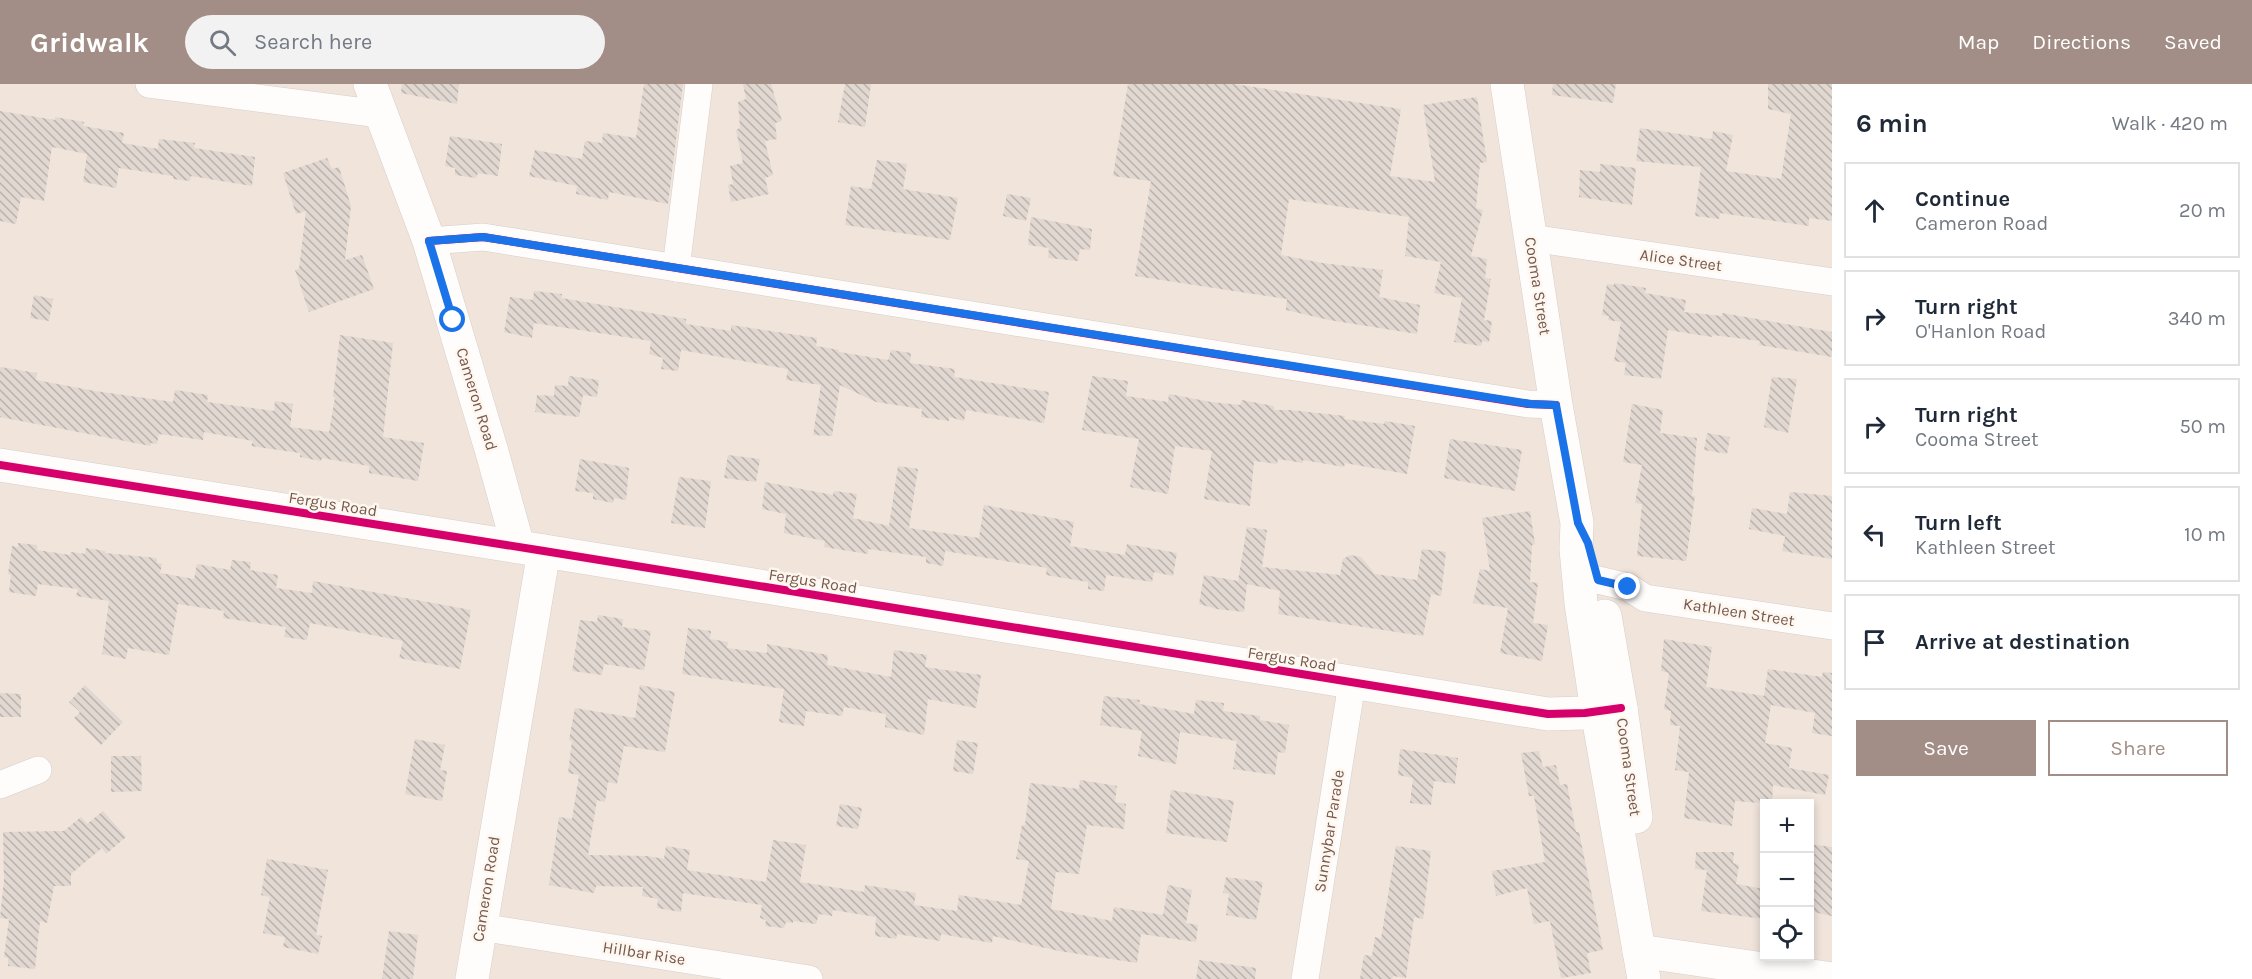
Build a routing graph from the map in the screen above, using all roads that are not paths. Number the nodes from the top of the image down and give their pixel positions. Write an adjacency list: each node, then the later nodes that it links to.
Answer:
1 (149, 84): 5 (street)
2 (370, 84): 5 (street, Cameron Road)
3 (699, 84): 8 (street)
4 (1507, 84): 6 (street, Cooma Street)
5 (380, 114): 7 (street, Cameron Road)
6 (1531, 238): 9 (street, Alice Street); 10 (street, Cooma Street)
7 (429, 241): 8 (street); 13 (street, Cameron Road)
8 (676, 268): 10 (street)
9 (1832, 282)
10 (1556, 405): 12 (street, Cooma Street)
11 (0, 465): 13 (street, Fergus Road)
12 (1578, 523): 14 (street, Cooma Street); 19 (street, Cooma Street)
13 (531, 548): 18 (street, Fergus Road); 22 (street, Cameron Road)
14 (1598, 580): 15 (street, Kathleen Street); 16 (street, Cooma Street)
15 (1645, 598): 16 (street); 17 (street, Kathleen Street)
16 (1605, 616): 19 (street, Cooma Street)
17 (1832, 627)
18 (1352, 683): 19 (street, Fergus Road); 26 (street, Sunnybar Parade)
19 (1609, 710): 23 (street, Cooma Street)
20 (38, 770): 21 (street)
21 (0, 785)
22 (480, 927): 24 (street, Cameron Road); 25 (street, Hillbar Rise)
23 (1653, 966): 27 (street)
24 (472, 979)
25 (809, 979)
26 (1305, 979)
27 (1832, 979)

